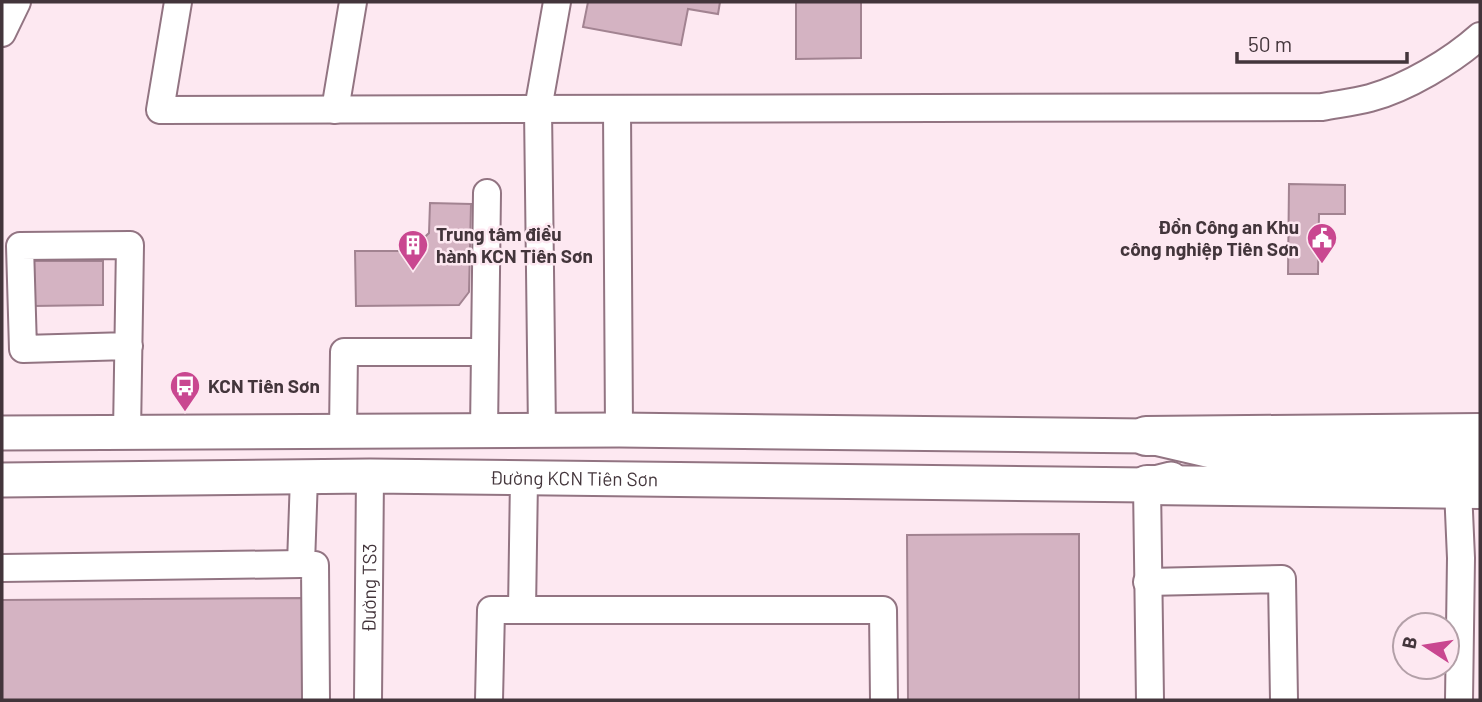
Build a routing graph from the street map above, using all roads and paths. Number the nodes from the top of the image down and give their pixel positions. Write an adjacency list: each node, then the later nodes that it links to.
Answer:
1 (17, 2): 5 (street)
2 (178, 2): 9 (street)
3 (354, 2): 9 (street)
4 (556, 2): 7 (street)
5 (2, 33)
6 (1480, 36): 8 (street)
7 (538, 109): 8 (street); 9 (street); 15 (street)
8 (617, 109): 14 (street)
9 (335, 110)
10 (487, 193): 12 (street)
11 (129, 346): 11 (street); 18 (street)
12 (485, 352): 13 (street); 16 (street)
13 (484, 430): 15 (main road); 16 (main road)
14 (618, 430): 15 (main road); 20 (main road)
15 (542, 431)
16 (357, 432): 18 (main road); 22 (main road)
17 (2, 433): 18 (main road)
18 (127, 433)
19 (1480, 433): 20 (highway)
20 (1146, 436): 21 (main road)
21 (1250, 460): 26 (main road); 27 (main road, Đường KCN Tiên Sơn)
22 (370, 476): 23 (main road, Đường KCN Tiên Sơn); 24 (main road, Đường KCN Tiên Sơn); 33 (street, Đường TS3)
23 (304, 477): 25 (main road, Đường KCN Tiên Sơn); 28 (street)
24 (524, 479): 27 (main road, Đường KCN Tiên Sơn); 31 (street)
25 (2, 480)
26 (1473, 480): 27 (highway); 38 (street)
27 (1147, 485): 30 (street)
28 (301, 564): 29 (street); 32 (street)
29 (2, 568)
30 (1147, 582): 36 (street); 37 (street)
31 (522, 610): 34 (street); 35 (street)
32 (316, 700)
33 (368, 700)
34 (489, 700)
35 (884, 700)
36 (1150, 700)
37 (1284, 700)
38 (1459, 700)

